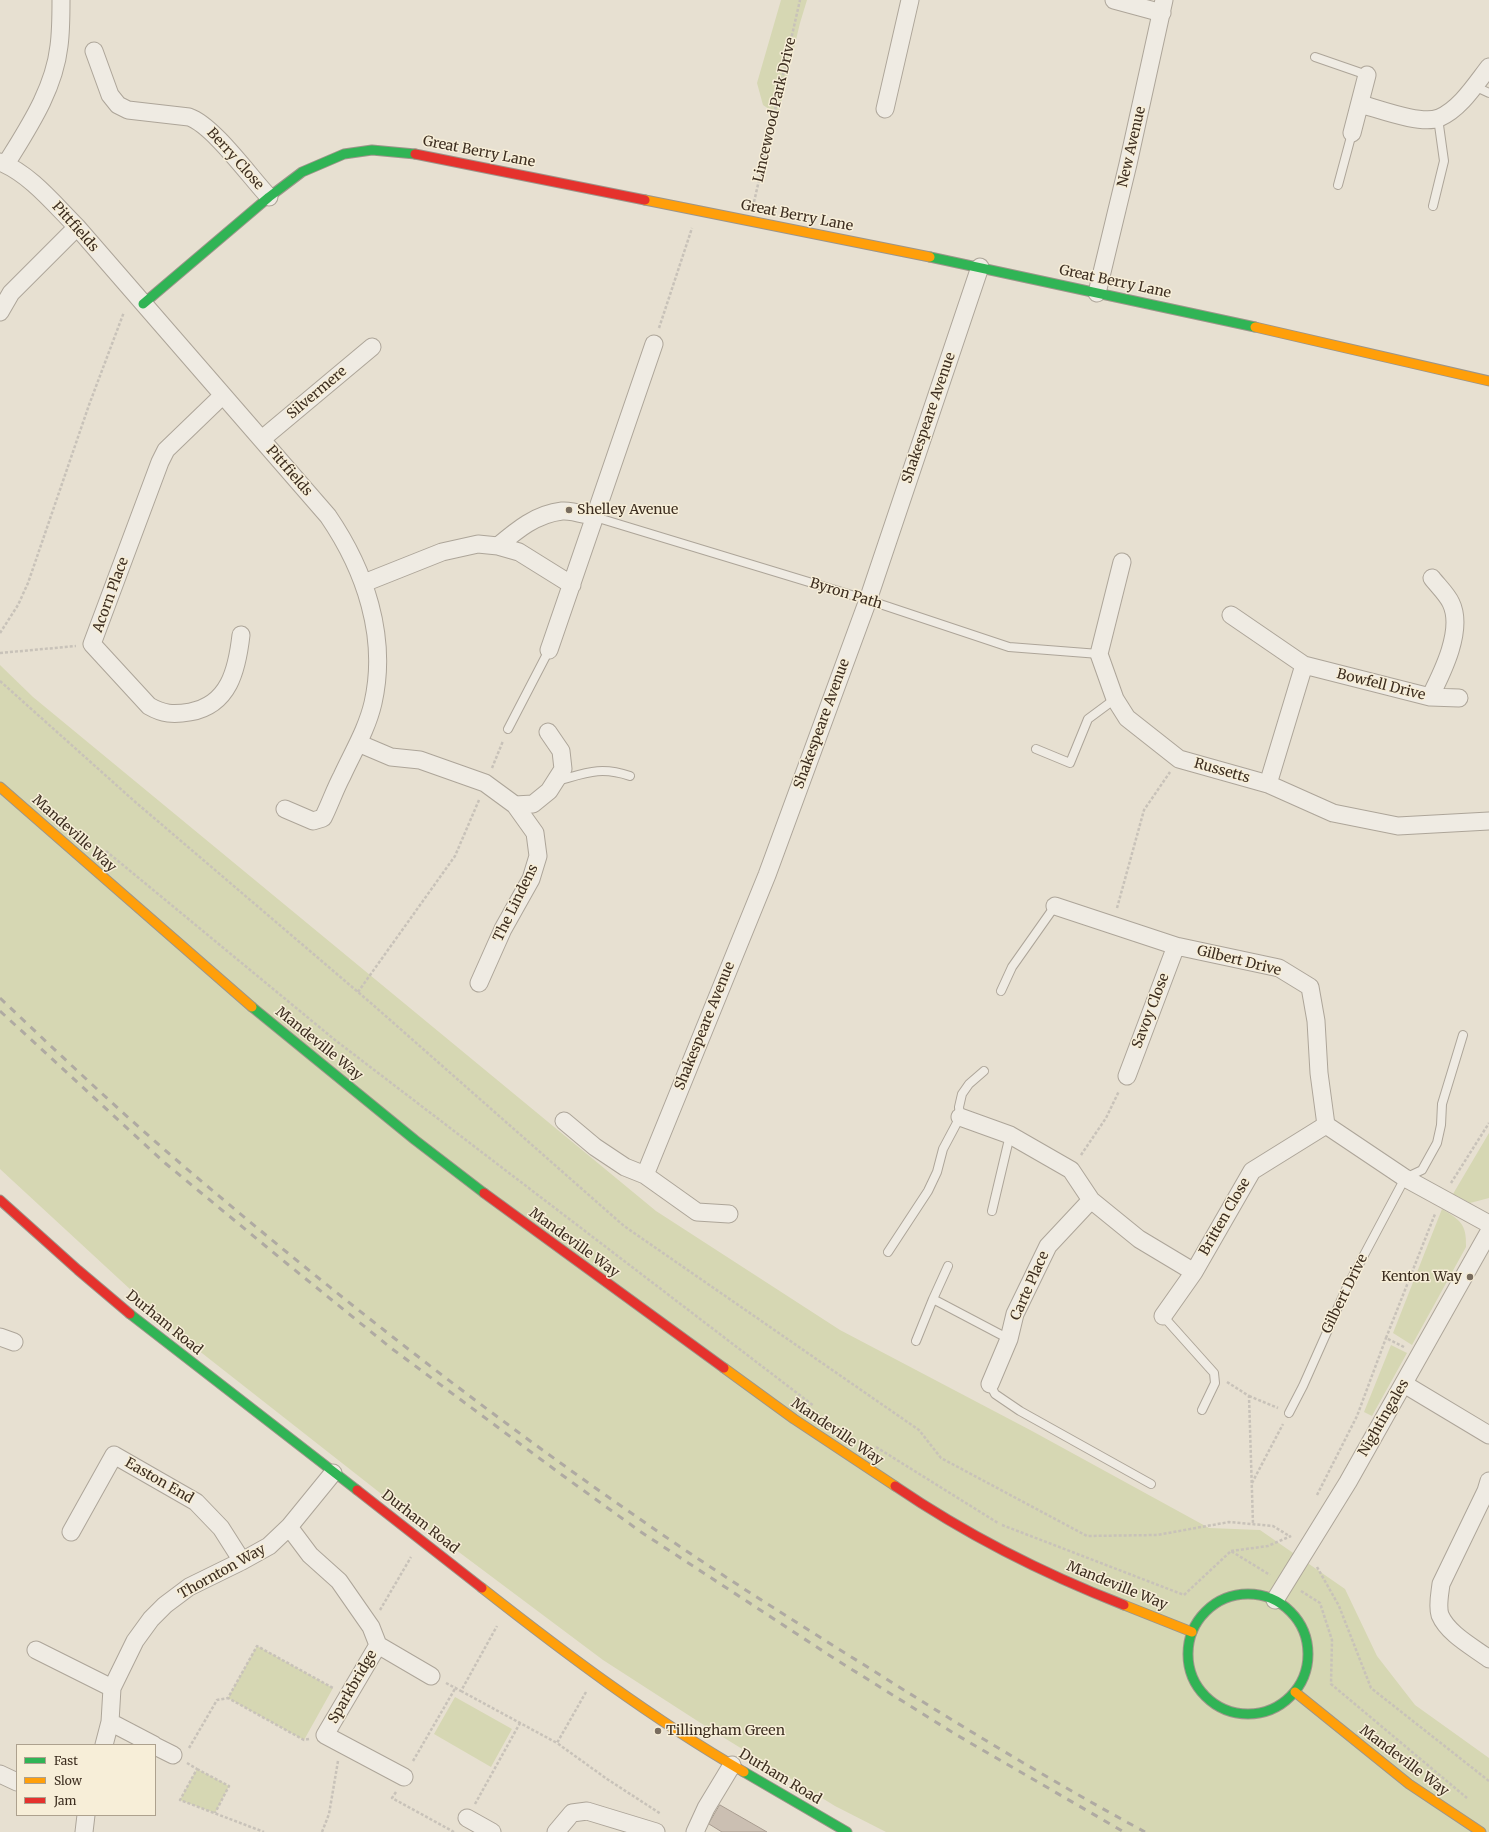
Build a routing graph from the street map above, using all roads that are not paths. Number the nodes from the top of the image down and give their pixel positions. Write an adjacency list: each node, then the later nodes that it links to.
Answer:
1 (61, 0): 14 (street)
2 (910, 0): 11 (street)
3 (1114, 0): 4 (street)
4 (1163, 6): 20 (street, New Avenue)
5 (94, 51): 16 (street, Berry Close)
6 (1315, 57): 8 (lane)
7 (1489, 67): 9 (street)
8 (1367, 74): 10 (street)
9 (1481, 90): 12 (street)
10 (1360, 104): 12 (street); 13 (street)
11 (885, 109)
12 (1438, 118): 17 (lane)
13 (1352, 134): 15 (lane)
14 (3, 163): 18 (street, Pittfields)
15 (1338, 185)
16 (268, 197): 19 (street, Great Berry Lane); 21 (street, Great Berry Lane)
17 (1433, 206)
18 (77, 227): 21 (street, Pittfields); 22 (street)
19 (980, 267): 20 (street, Great Berry Lane); 34 (street, Shakespeare Avenue)
20 (1097, 293): 25 (street, Great Berry Lane)
21 (143, 304): 26 (street, Pittfields)
22 (0, 312)
23 (654, 344): 28 (street)
24 (372, 348): 27 (street, Silvermere)
25 (1489, 381)
26 (222, 396): 27 (street, Pittfields); 36 (street, Acorn Place)
27 (262, 439): 32 (street, Pittfields)
28 (595, 518): 29 (street); 33 (street); 34 (lane, Byron Path)
29 (498, 546): 32 (street); 33 (street)
30 (1122, 562): 38 (street)
31 (1432, 578): 40 (street)
32 (364, 582): 45 (street, Pittfields)
33 (572, 585): 37 (street)
34 (868, 600): 38 (lane, Byron Path); 65 (street, Shakespeare Avenue)
35 (1231, 615): 39 (street, Bowfell Drive)
36 (241, 635)
37 (549, 650): 43 (lane)
38 (1099, 654): 42 (street, Russetts)
39 (1304, 665): 40 (street, Bowfell Drive); 49 (street)
40 (1430, 698): 41 (street, Bowfell Drive)
41 (1459, 698)
42 (1115, 699): 46 (lane); 49 (street, Russetts)
43 (508, 729)
44 (548, 732): 48 (street)
45 (358, 743): 51 (street, The Lindens); 52 (street, Pittfields)
46 (1036, 749)
47 (630, 776): 48 (lane)
48 (555, 782): 51 (street)
49 (1268, 784): 53 (street, Russetts)
50 (0, 787): 92 (street, Mandeville Way)
51 (515, 805): 56 (street, The Lindens)
52 (285, 809)
53 (1489, 821)
54 (1055, 906): 55 (street, Gilbert Drive); 57 (lane)
55 (1176, 946): 60 (street, Savoy Close); 63 (street, Gilbert Drive)
56 (479, 983)
57 (1002, 991)
58 (1463, 1035): 66 (lane)
59 (984, 1071): 61 (lane)
60 (1127, 1076)
61 (960, 1117): 64 (street); 73 (lane)
62 (564, 1121): 65 (street)
63 (1326, 1125): 66 (street); 75 (street, Britten Close)
64 (1010, 1135): 68 (street); 69 (lane)
65 (646, 1175): 70 (street)
66 (1405, 1178): 71 (street); 83 (lane, Gilbert Drive)
67 (0, 1200): 85 (street, Durham Road)
68 (1091, 1200): 75 (street); 78 (street, Carte Place)
69 (992, 1211)
70 (728, 1214)
71 (1489, 1224)
72 (1489, 1232): 81 (street, Nightingales)
73 (888, 1252)
74 (948, 1266): 76 (lane)
75 (1194, 1272): 77 (street, Britten Close)
76 (933, 1299): 78 (lane); 79 (lane)
77 (1163, 1316): 82 (lane)
78 (1009, 1338): 80 (street, Carte Place)
79 (916, 1341)
80 (990, 1384): 87 (lane)
81 (1404, 1384): 84 (street); 91 (street, Nightingales)
82 (1202, 1410)
83 (1289, 1413)
84 (1489, 1435)
85 (333, 1473): 88 (street, Thornton Way); 104 (street, Durham Road)
86 (1489, 1481): 95 (street)
87 (1150, 1484)
88 (289, 1527): 90 (street, Thornton Way); 93 (street, Sparkbridge)
89 (71, 1532): 90 (street, Easton End)
90 (242, 1561): 97 (street, Thornton Way)
91 (1275, 1600): 92 (street); 98 (street)
92 (1192, 1632): 98 (street)
93 (378, 1645): 96 (street, Sparkbridge); 106 (street, Sparkbridge)
94 (36, 1650): 97 (street)
95 (1489, 1659)
96 (431, 1676)
97 (112, 1688): 99 (street, Thornton Way)
98 (1295, 1692): 116 (street, Mandeville Way)
99 (110, 1722): 100 (street, Thornton Way); 101 (street)
100 (104, 1744)
101 (152, 1744)
102 (156, 1746): 103 (street)
103 (177, 1758)
104 (732, 1765): 114 (street); 115 (street, Durham Road)
105 (0, 1774): 107 (street)
106 (404, 1777)
107 (16, 1782)
108 (86, 1816): 111 (street)
109 (467, 1818): 112 (street)
110 (659, 1826): 113 (street)
111 (84, 1832)
112 (492, 1832)
113 (556, 1832)
114 (695, 1832)
115 (847, 1832)
116 (1481, 1832)

